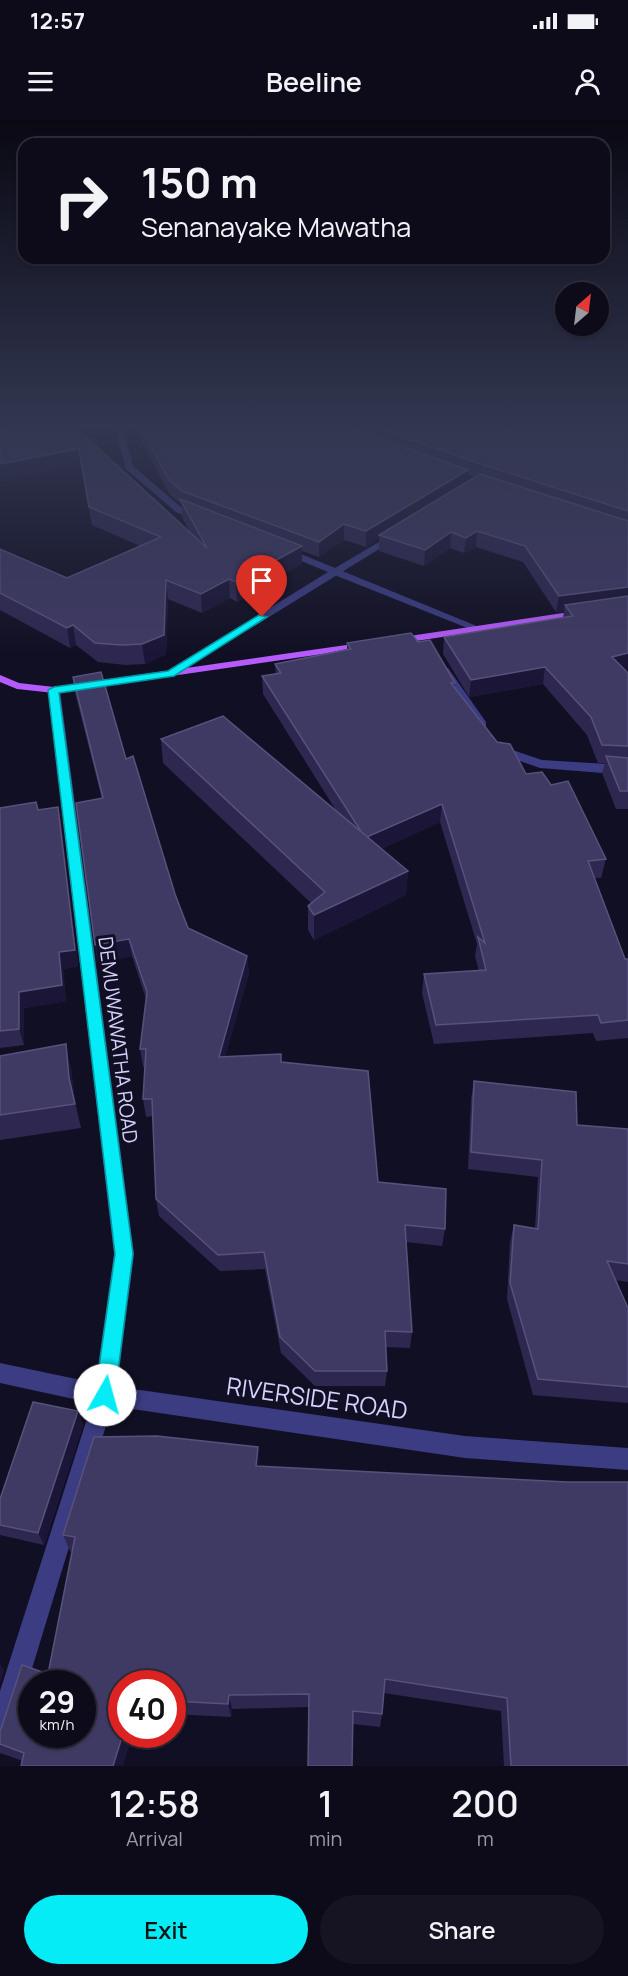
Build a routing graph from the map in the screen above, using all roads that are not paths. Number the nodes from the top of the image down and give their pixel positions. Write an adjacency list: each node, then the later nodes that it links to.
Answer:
1 (169, 502): 2 (street)
2 (212, 523)
3 (407, 528): 5 (street)
4 (267, 544): 5 (street)
5 (336, 572): 7 (street); 9 (street)
6 (594, 612): 7 (main road)
7 (479, 629): 8 (main road)
8 (430, 646): 9 (main road); 12 (street)
9 (171, 673): 11 (main road)
10 (0, 678): 11 (main road)
11 (54, 690): 14 (street, DEMUWAWATHA ROAD)
12 (628, 771)
13 (0, 1373): 14 (street, RIVERSIDE ROAD)
14 (105, 1395): 15 (street, RIVERSIDE ROAD); 16 (street, DEMUWAWATHA ROAD)
15 (628, 1459)
16 (0, 1731)

